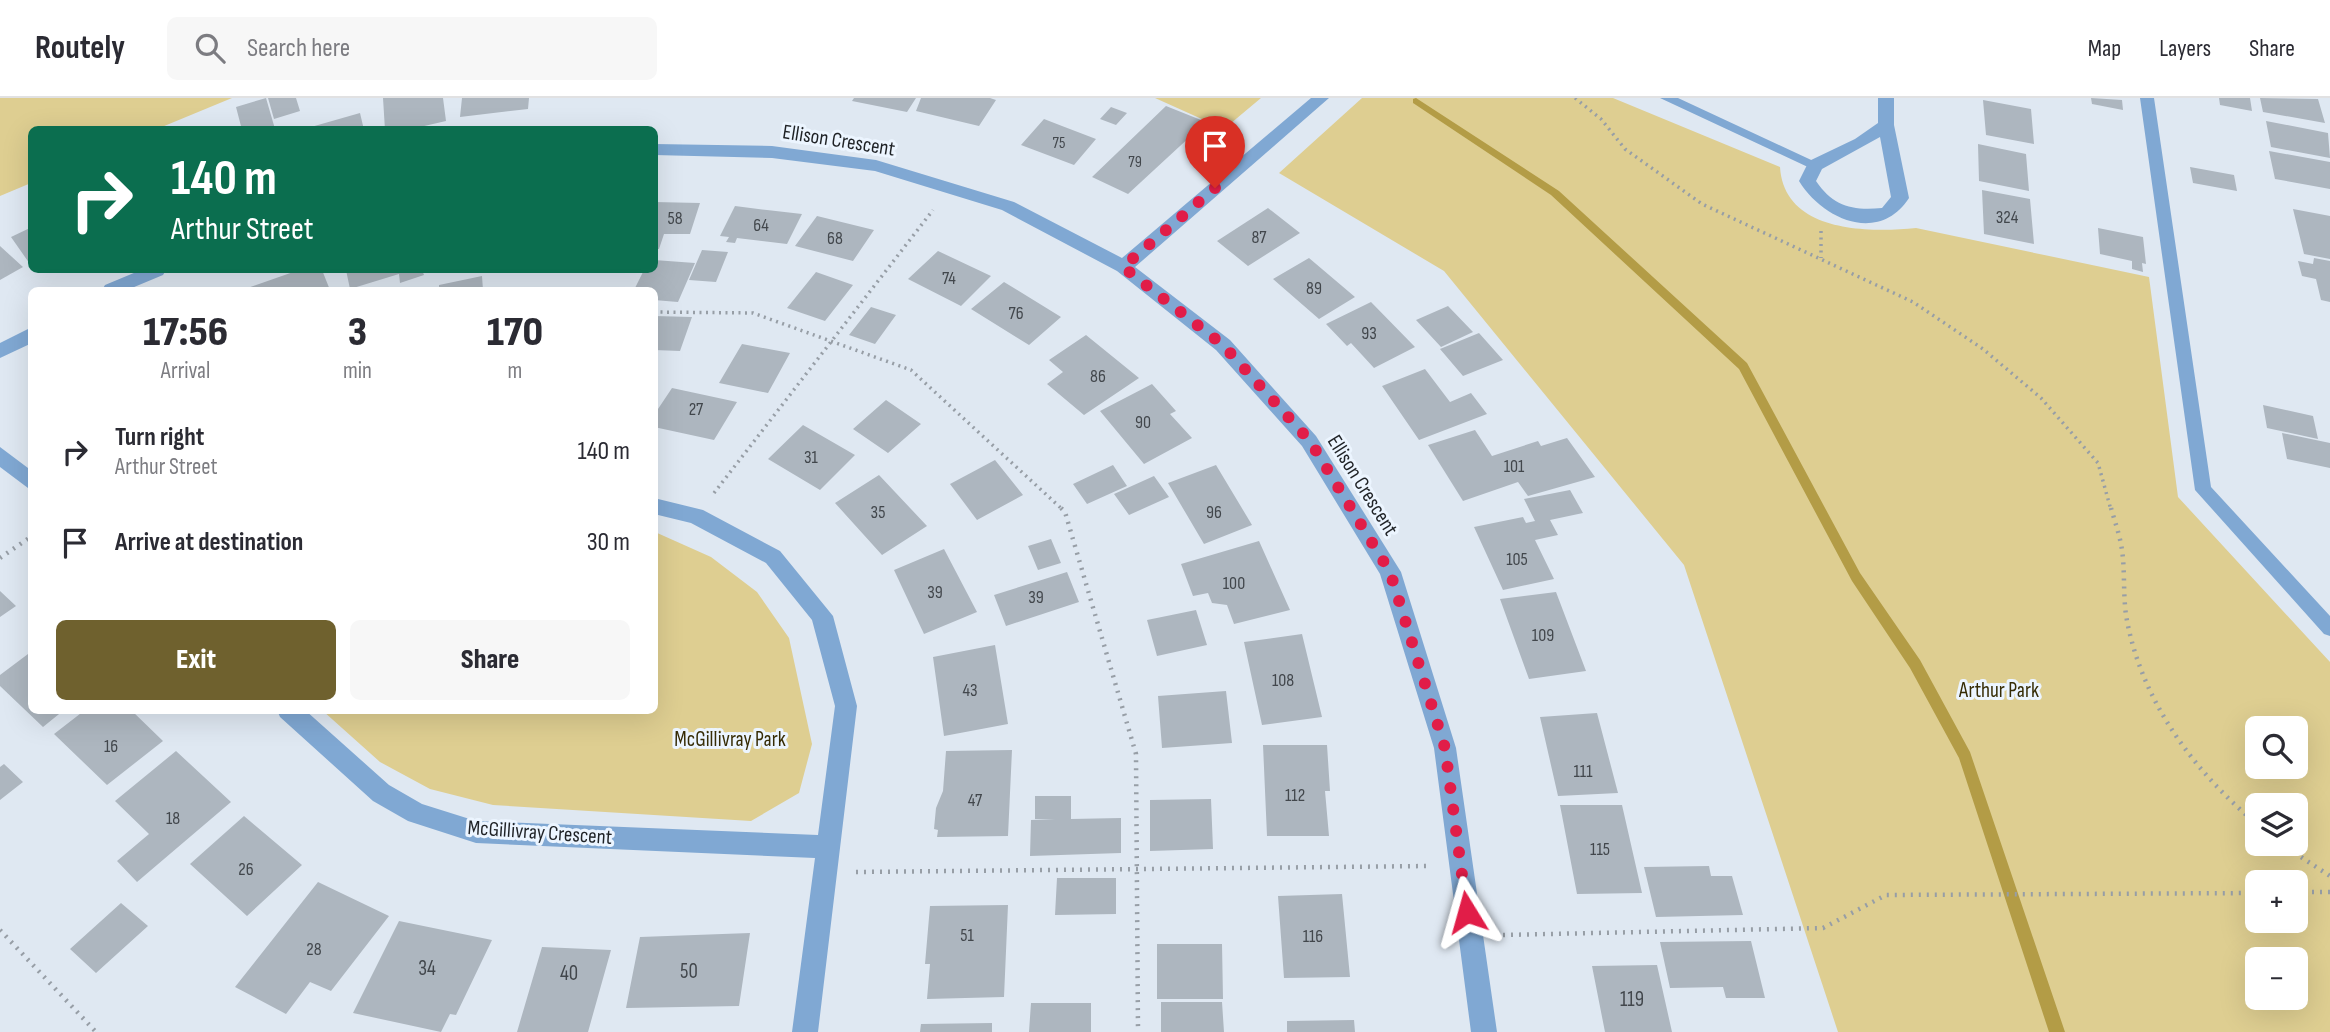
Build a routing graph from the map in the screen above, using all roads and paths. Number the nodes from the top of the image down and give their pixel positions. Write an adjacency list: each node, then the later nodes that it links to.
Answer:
1 (1321, 98): 10 (street)
2 (1575, 98): 25 (path)
3 (1667, 98): 8 (lane)
4 (1886, 98): 6 (street)
5 (2147, 98): 23 (lane)
6 (1885, 125): 8 (street); 8 (street)
7 (658, 149): 9 (street, Ellison Crescent)
8 (1815, 165)
9 (950, 188): 10 (street, Ellison Crescent); 15 (path)
10 (1123, 267): 28 (street, Ellison Crescent)
11 (150, 273): 12 (street)
12 (118, 287)
13 (658, 312): 15 (path)
14 (28, 336): 16 (street)
15 (832, 340): 20 (path); 29 (path)
16 (0, 351)
17 (0, 455): 18 (street)
18 (28, 479)
19 (658, 507): 20 (street)
20 (696, 516): 26 (street)
21 (28, 539): 22 (path)
22 (0, 558)
23 (2330, 628)
24 (292, 714): 26 (street, McGillivray Crescent)
25 (2245, 814)
26 (830, 847): 30 (street)
27 (2299, 856): 31 (path)
28 (1461, 866): 29 (path); 36 (street, Ellison Crescent)
29 (1138, 869): 30 (path); 39 (path)
30 (827, 873): 38 (street)
31 (2330, 877)
32 (2308, 892): 33 (path)
33 (2330, 892)
34 (2245, 893): 36 (path)
35 (0, 930): 37 (path)
36 (1471, 936): 40 (street, Ellison Crescent)
37 (96, 1032)
38 (805, 1032)
39 (1138, 1032)
40 (1484, 1032)

